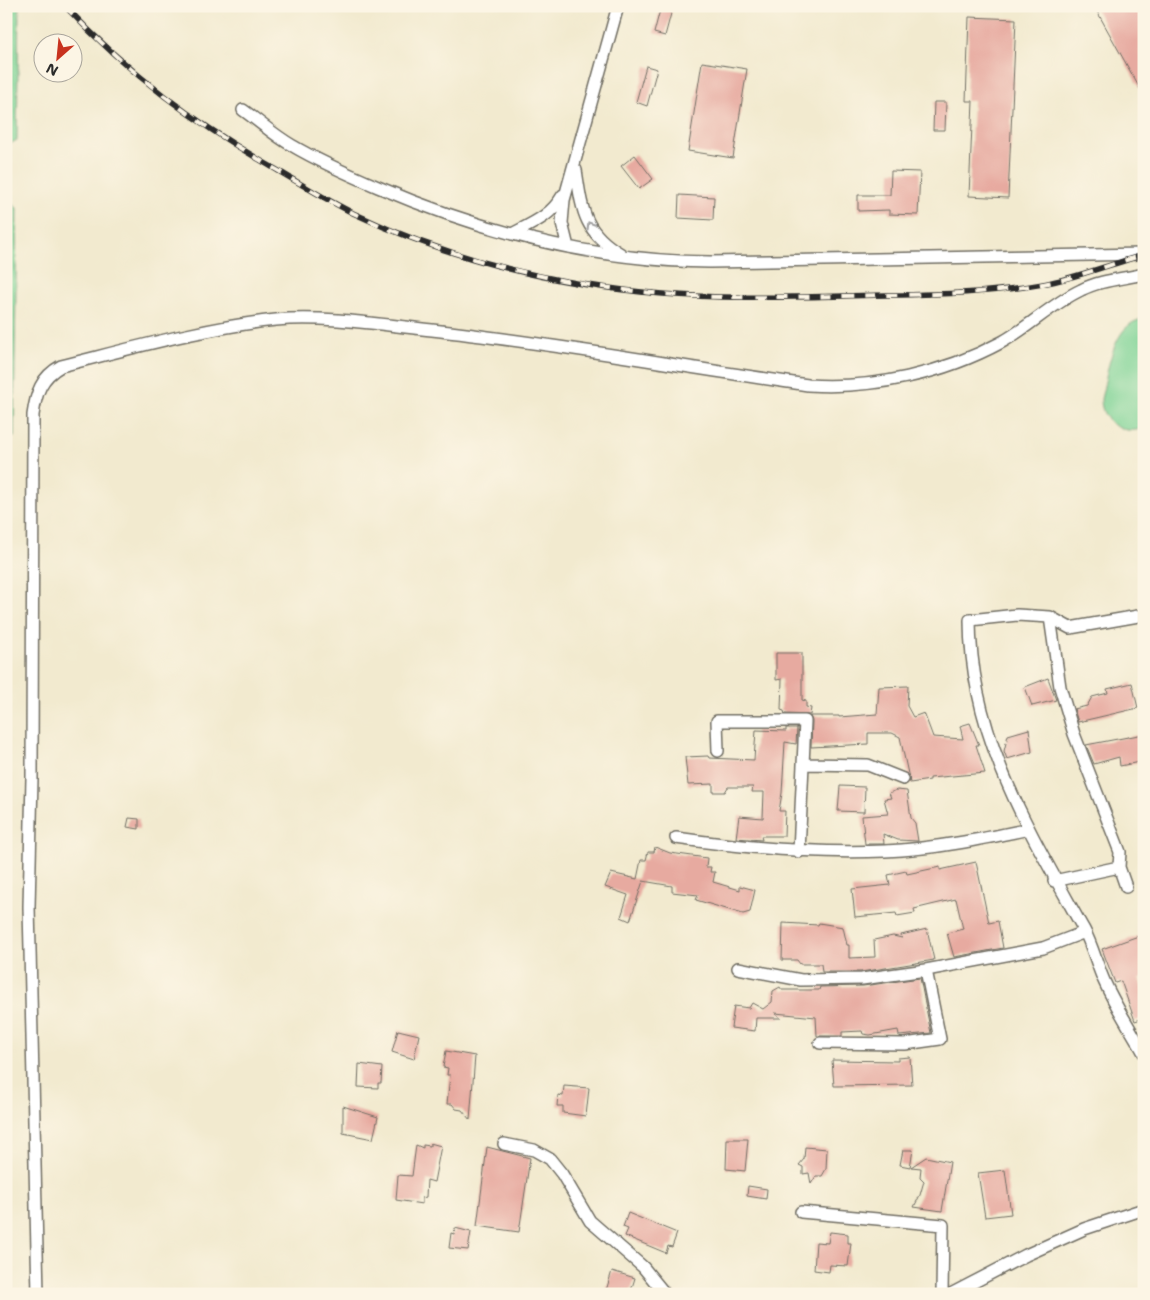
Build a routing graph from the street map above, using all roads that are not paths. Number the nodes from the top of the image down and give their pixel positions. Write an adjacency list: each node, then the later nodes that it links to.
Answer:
1 (618, 6): 3 (street)
2 (243, 110): 4 (street)
3 (575, 166): 4 (street); 5 (street); 7 (street, one-way to 3)
4 (512, 234): 5 (street)
5 (568, 247): 7 (street)
6 (1144, 254): 7 (street)
7 (626, 257)
8 (1144, 274): 28 (street)
9 (1144, 616): 10 (street)
10 (1050, 617): 14 (street); 17 (street)
11 (718, 751): 12 (street)
12 (805, 764): 13 (street); 16 (street)
13 (903, 779)
14 (1029, 829): 16 (street); 18 (street)
15 (676, 838): 16 (street)
16 (799, 852)
17 (1119, 867): 18 (street); 19 (street)
18 (1054, 881): 20 (street)
19 (1126, 887)
20 (1085, 932): 22 (street); 24 (street)
21 (738, 968): 22 (street)
22 (926, 970): 23 (street)
23 (820, 1043)
24 (1144, 1053)
25 (504, 1144): 29 (street)
26 (1144, 1209): 31 (street)
27 (801, 1212): 30 (street)
28 (38, 1294)
29 (665, 1294)
30 (942, 1294)
31 (951, 1294)

